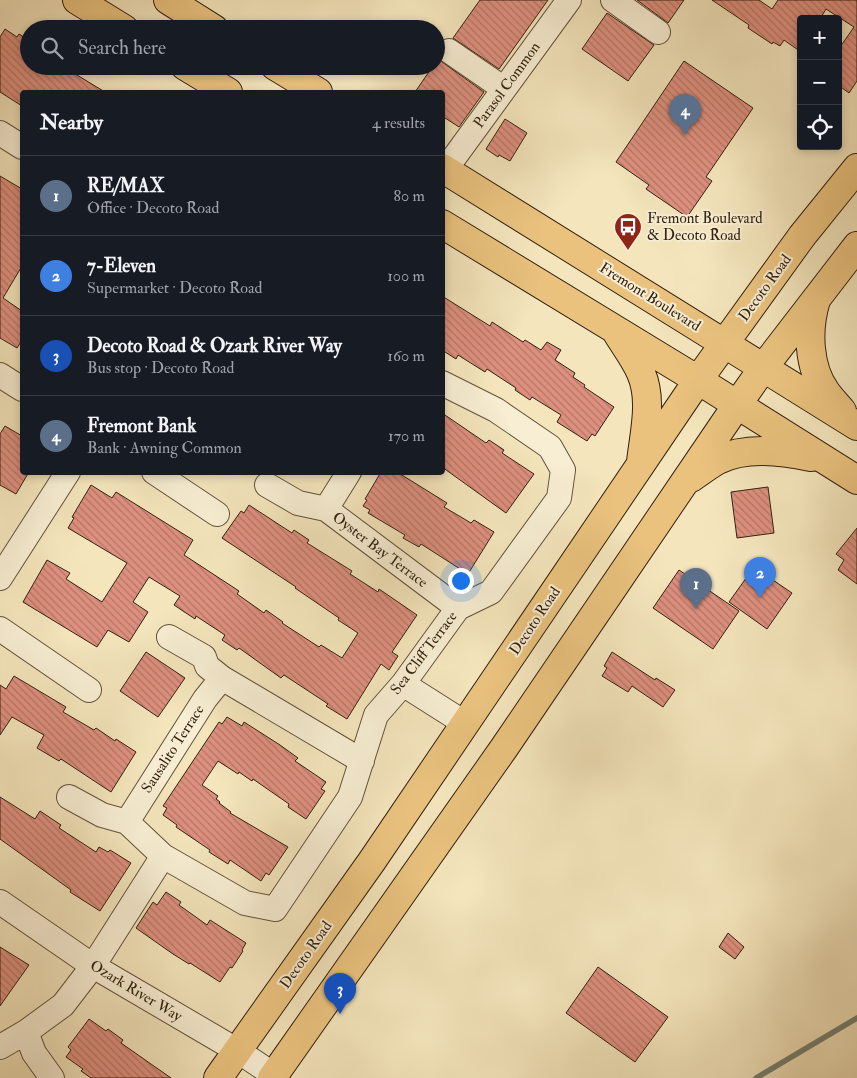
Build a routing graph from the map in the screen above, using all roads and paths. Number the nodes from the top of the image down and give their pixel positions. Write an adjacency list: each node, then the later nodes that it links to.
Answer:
1 (77, 0): 5 (main road)
2 (168, 0): 6 (main road)
3 (569, 0): 11 (street, Parasol Common)
4 (614, 0): 7 (street)
5 (109, 20)
6 (200, 20)
7 (658, 32)
8 (449, 51): 11 (street)
9 (200, 75): 12 (main road)
10 (290, 75): 13 (main road)
11 (504, 89): 16 (street, Parasol Common)
12 (225, 90)
13 (315, 90)
14 (0, 133): 15 (street)
15 (20, 146)
16 (445, 168)
17 (857, 168): 23 (main road, Decoto Road)
18 (445, 170): 23 (main road, Fremont Boulevard)
19 (445, 226): 22 (main road)
20 (857, 246): 21 (main road)
21 (816, 298): 24 (main road); 30 (main road)
22 (615, 329): 26 (main road); 32 (main road)
23 (725, 344): 24 (main road, Fremont Boulevard); 26 (main road, Decoto Road)
24 (763, 368): 29 (main road); 30 (main road, Fremont Boulevard)
25 (0, 375): 28 (street)
26 (698, 380): 29 (main road); 32 (main road, Decoto Road)
27 (445, 384): 42 (street, Sea Cliff Terrace)
28 (20, 388)
29 (737, 405): 31 (main road); 37 (main road)
30 (855, 425)
31 (823, 459): 36 (main road); 37 (main road)
32 (641, 465): 48 (main road, Decoto Road)
33 (66, 475): 41 (street)
34 (158, 475): 40 (street)
35 (348, 475): 39 (street, Oyster Bay Terrace)
36 (857, 480)
37 (684, 482): 58 (main road)
38 (267, 485): 39 (street, Oyster Bay Terrace)
39 (326, 509): 42 (street, Oyster Bay Terrace)
40 (217, 514)
41 (0, 578)
42 (458, 608): 46 (street, Sea Cliff Terrace)
43 (0, 629): 47 (street)
44 (169, 637): 45 (street)
45 (222, 678): 49 (street); 51 (street, Sausalito Terrace)
46 (403, 684): 48 (street); 49 (street, Sea Cliff Terrace)
47 (89, 690)
48 (466, 724): 57 (main road, Decoto Road)
49 (362, 761): 52 (street, Sea Cliff Terrace)
50 (69, 797): 51 (street)
51 (127, 822): 52 (street)
52 (164, 856): 54 (street)
53 (0, 902): 54 (street, Ozark River Way)
54 (93, 966): 55 (street); 57 (street, Ozark River Way)
55 (26, 1032): 56 (street); 59 (street)
56 (0, 1047)
57 (238, 1051): 58 (street, Ozark River Way); 60 (main road, Decoto Road)
58 (273, 1077)
59 (52, 1078)
60 (218, 1078)

